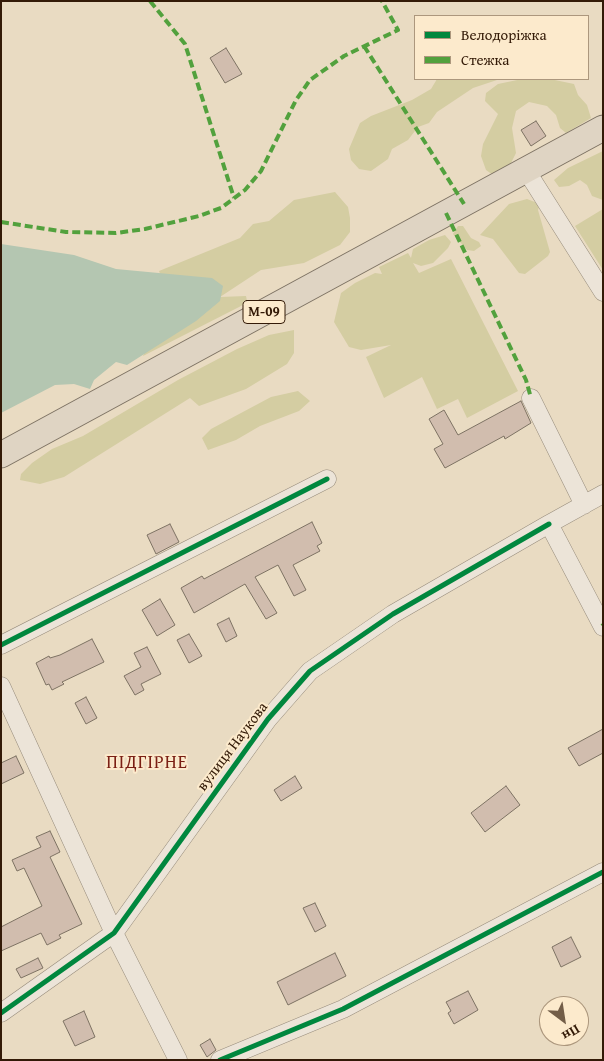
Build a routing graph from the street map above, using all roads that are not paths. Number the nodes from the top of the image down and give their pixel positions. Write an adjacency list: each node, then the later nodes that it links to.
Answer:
1 (603, 128): 2 (highway, М-09)
2 (526, 170): 3 (street); 5 (highway, М-09)
3 (603, 292)
4 (531, 398): 8 (street)
5 (1, 455)
6 (327, 479): 11 (street)
7 (603, 494): 8 (street, вулиця Наукова)
8 (584, 505): 9 (street, вулиця Наукова)
9 (549, 524): 10 (street); 14 (street, вулиця Наукова)
10 (602, 627)
11 (1, 645)
12 (1, 686): 14 (street)
13 (603, 872): 17 (street)
14 (114, 933): 15 (street, вулиця Наукова); 16 (street)
15 (1, 1013)
16 (178, 1060)
17 (220, 1060)

